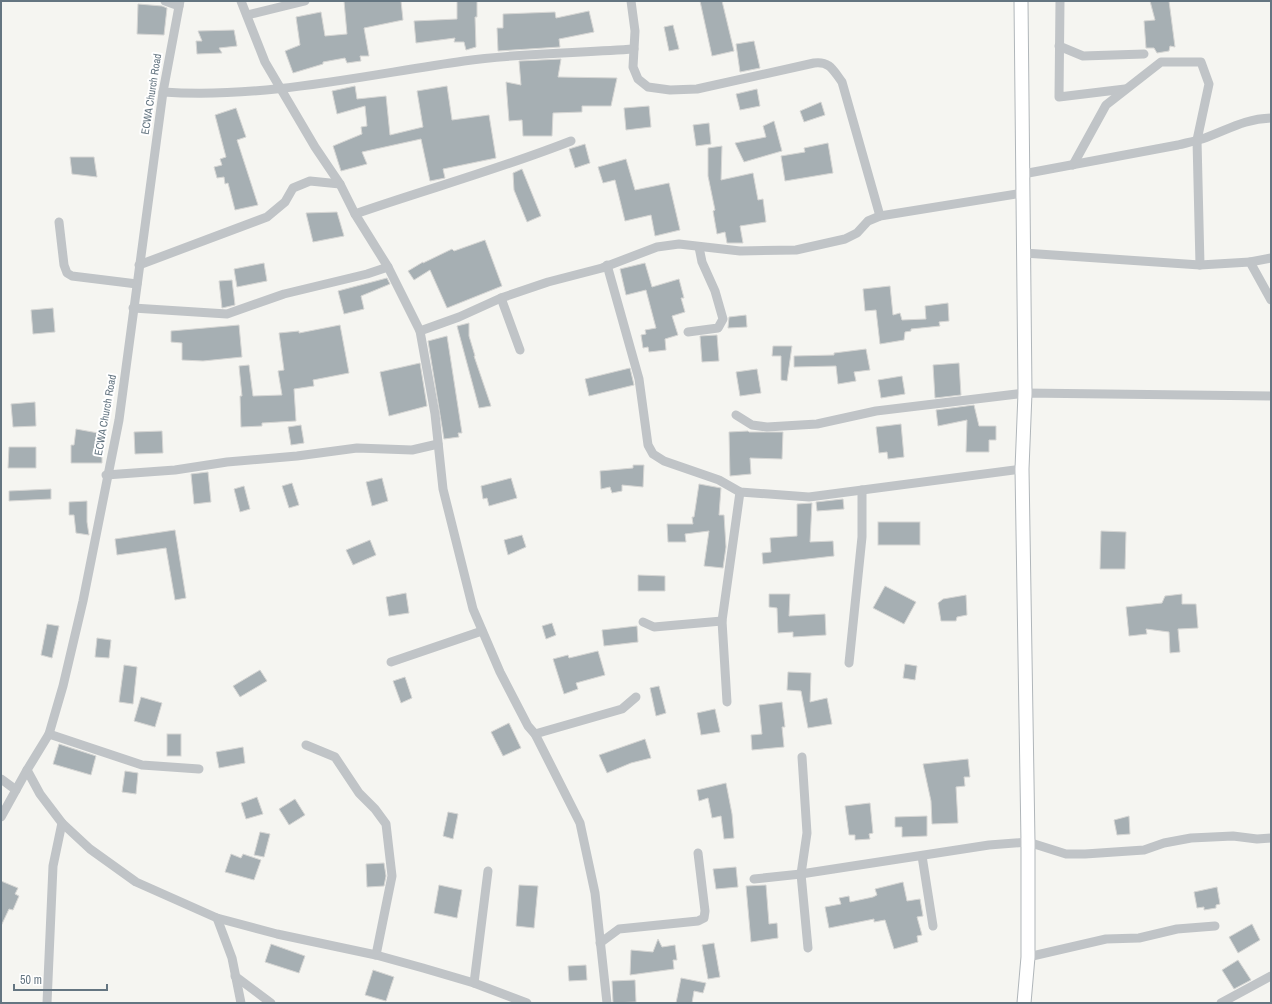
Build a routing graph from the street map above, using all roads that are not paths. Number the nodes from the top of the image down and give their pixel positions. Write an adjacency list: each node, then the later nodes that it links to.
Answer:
1 (165, 1): 7 (street)
2 (241, 1): 8 (street)
3 (305, 1): 8 (street)
4 (631, 1): 10 (street)
5 (1021, 1): 19 (street)
6 (1060, 1): 9 (street)
7 (180, 4): 14 (street, ECWA Church Road)
8 (247, 16): 12 (street)
9 (1060, 46): 11 (street); 13 (street)
10 (634, 49): 12 (street); 23 (street)
11 (1144, 54)
12 (281, 88): 14 (street); 20 (street)
13 (1126, 89): 16 (street); 18 (street)
14 (163, 92): 29 (street, ECWA Church Road)
15 (1271, 118): 16 (street)
16 (1197, 140): 18 (street); 31 (street)
17 (571, 141): 22 (street)
18 (1073, 165): 19 (street)
19 (1023, 174): 21 (street)
20 (340, 184): 22 (street); 29 (street)
21 (1023, 193): 23 (street); 26 (street)
22 (355, 214): 32 (street)
23 (880, 216): 25 (street)
24 (59, 222): 33 (street)
25 (698, 247): 30 (street); 38 (street)
26 (1024, 253): 31 (street); 40 (street)
27 (1271, 258): 28 (street)
28 (1250, 262): 31 (street); 35 (street)
29 (139, 265): 33 (street, ECWA Church Road)
30 (607, 265): 34 (street); 47 (street)
31 (1200, 265)
32 (388, 267): 36 (street); 37 (street)
33 (137, 284): 36 (street, ECWA Church Road)
34 (501, 298): 37 (street); 39 (street)
35 (1271, 300)
36 (133, 308): 45 (street, ECWA Church Road)
37 (420, 331): 43 (street)
38 (688, 332)
39 (520, 350)
40 (1024, 394): 41 (street); 42 (street); 44 (street)
41 (1271, 396)
42 (736, 415)
43 (438, 444): 45 (street); 50 (street)
44 (1022, 469): 46 (street); 66 (street)
45 (106, 474): 55 (street, ECWA Church Road)
46 (862, 490): 47 (street); 52 (street)
47 (740, 492): 48 (street)
48 (722, 621): 49 (street); 54 (street)
49 (643, 622)
50 (482, 631): 51 (street); 56 (street)
51 (391, 662)
52 (849, 663)
53 (636, 697): 56 (street)
54 (727, 702)
55 (49, 734): 59 (street); 60 (street, ECWA Church Road)
56 (535, 734): 75 (street)
57 (306, 745): 77 (street)
58 (802, 757): 70 (street)
59 (199, 769)
60 (27, 770): 62 (street, ECWA Church Road); 64 (street)
61 (1, 779): 62 (street)
62 (16, 790): 63 (street, ECWA Church Road)
63 (1, 817)
64 (62, 823): 72 (street); 82 (street)
65 (1271, 838): 66 (street)
66 (1028, 842): 68 (street); 78 (street)
67 (698, 853): 75 (street)
68 (922, 856): 70 (street); 73 (street)
69 (488, 871): 81 (street)
70 (800, 874): 71 (street); 76 (street)
71 (754, 878)
72 (217, 918): 77 (street); 79 (street)
73 (932, 926)
74 (1215, 926): 78 (street)
75 (600, 943): 86 (street)
76 (808, 948)
77 (376, 955): 81 (street)
78 (1028, 958): 87 (street)
79 (235, 976): 83 (street); 84 (street)
80 (1271, 976): 88 (street)
81 (474, 983): 85 (street)
82 (47, 1003)
83 (241, 1003)
84 (271, 1003)
85 (527, 1003)
86 (606, 1003)
87 (1024, 1003)
88 (1221, 1003)

